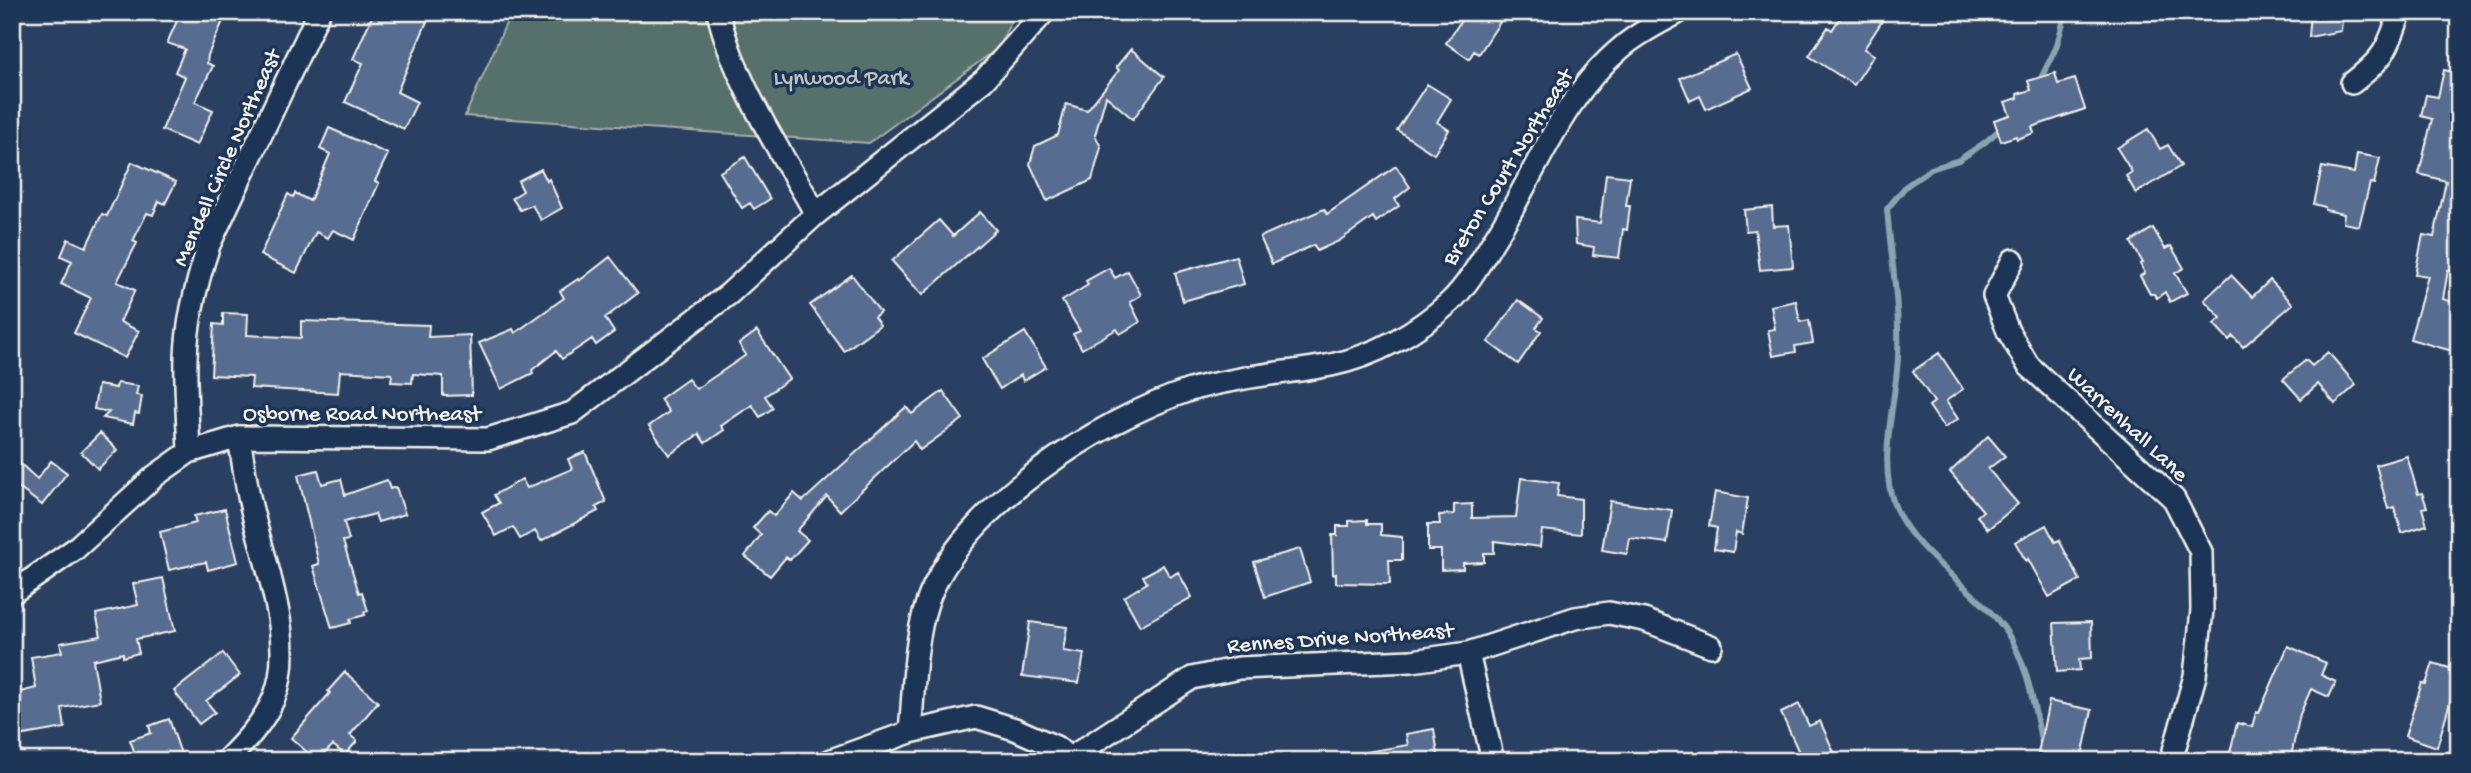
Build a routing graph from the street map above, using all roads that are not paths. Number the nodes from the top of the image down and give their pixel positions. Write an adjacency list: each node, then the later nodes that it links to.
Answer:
1 (319, 12): 10 (street, Mendell Circle Northeast)
2 (718, 12): 7 (street)
3 (1044, 12): 7 (street, Osborne Road Northeast)
4 (1679, 12): 14 (street, Breton Court Northeast)
5 (2400, 12): 6 (street)
6 (2351, 83)
7 (816, 214): 9 (street, Osborne Road Northeast)
8 (2013, 260): 19 (street, Warrenhall Lane)
9 (239, 437): 10 (street, Osborne Road Northeast); 16 (street)
10 (189, 452): 11 (street, Osborne Road Northeast)
11 (12, 593)
12 (1711, 646): 13 (street, Rennes Drive Northeast)
13 (1468, 653): 15 (street, Rennes Drive Northeast); 18 (street)
14 (910, 732): 15 (street); 17 (street)
15 (1071, 760)
16 (226, 761)
17 (829, 761)
18 (1493, 761)
19 (2171, 761)

